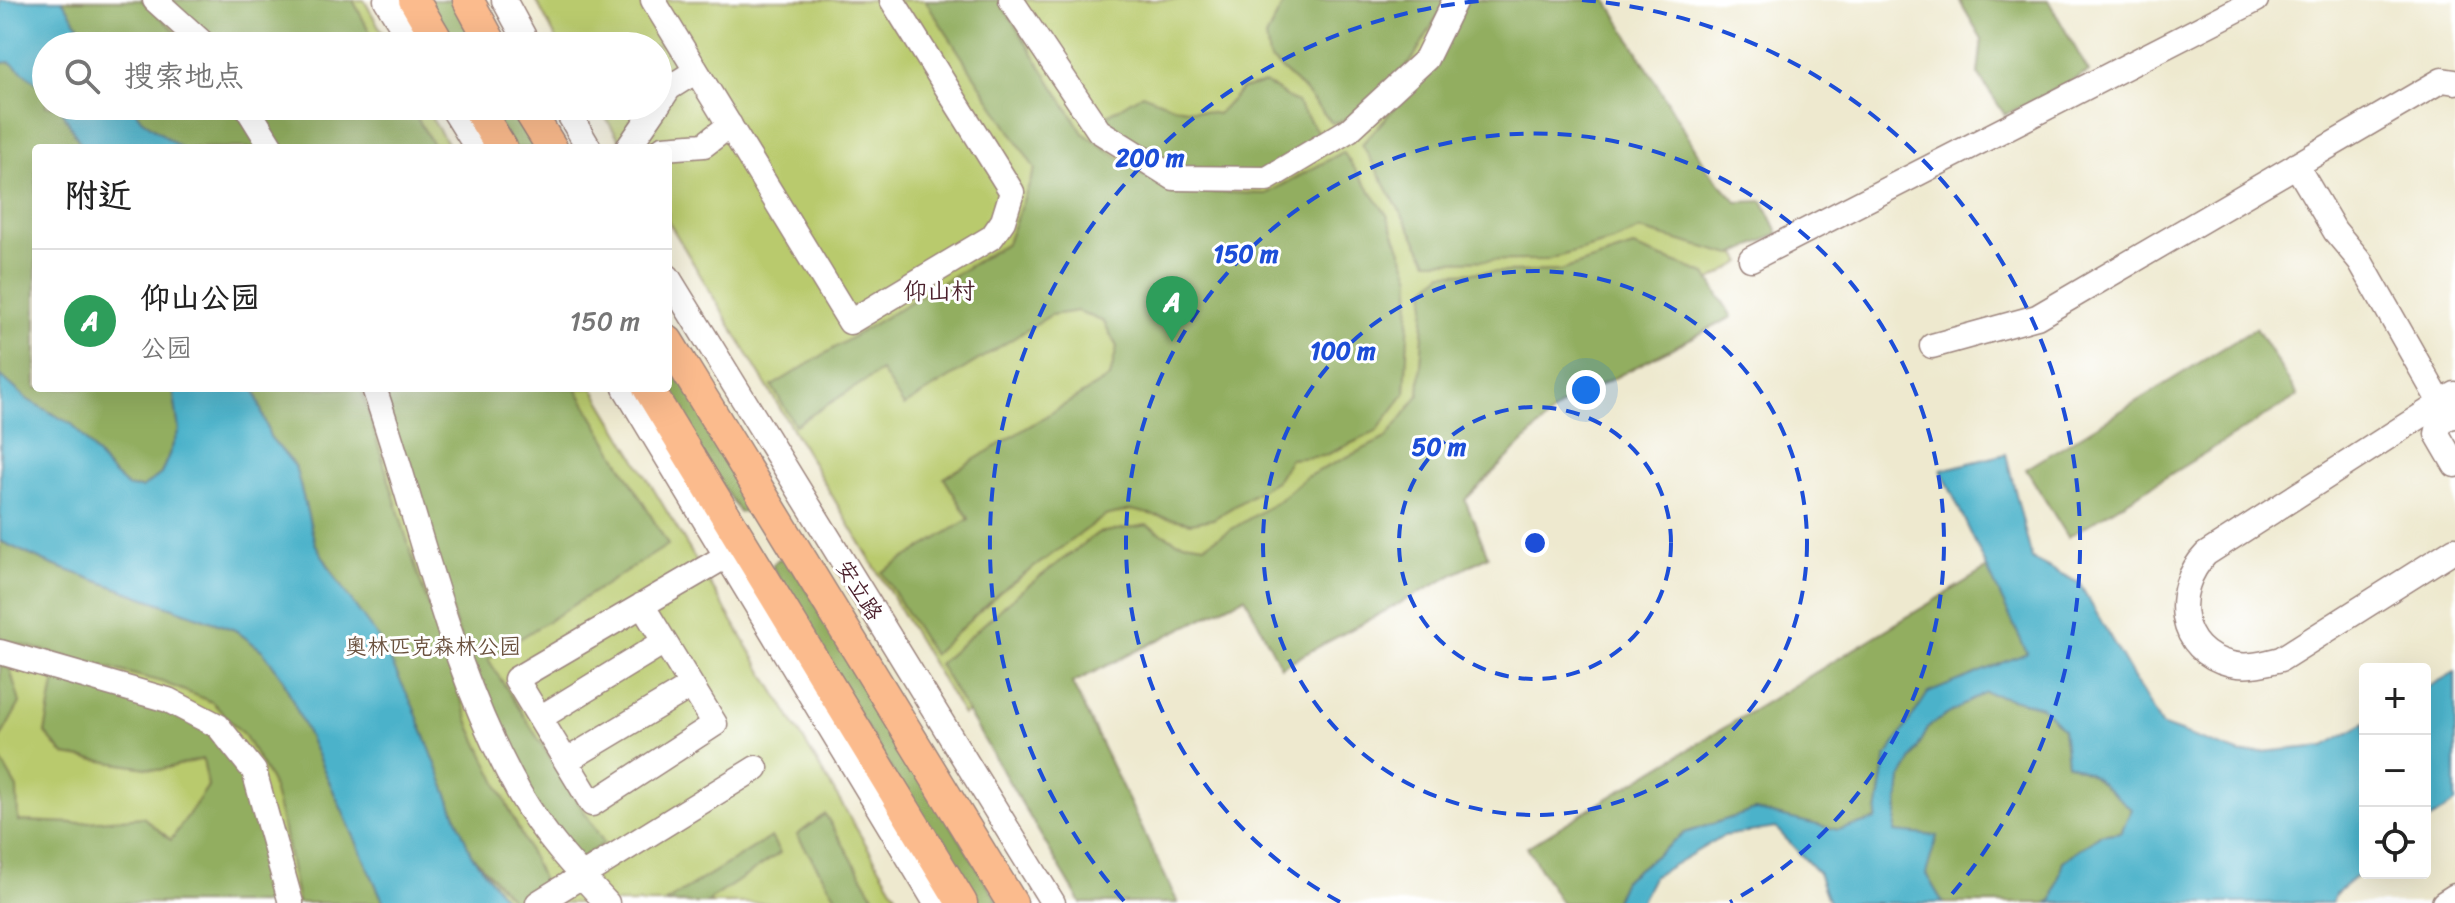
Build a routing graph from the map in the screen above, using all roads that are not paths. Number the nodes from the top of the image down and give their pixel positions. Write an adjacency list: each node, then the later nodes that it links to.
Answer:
1 (155, 0): 11 (street)
2 (386, 0): 12 (street)
3 (414, 0): 13 (main road)
4 (468, 0): 14 (main road)
5 (504, 0): 15 (street)
6 (653, 0): 16 (street)
7 (892, 0): 25 (street)
8 (1011, 0): 9 (street)
9 (1455, 0)
10 (2256, 0): 34 (street)
11 (190, 32)
12 (405, 32)
13 (433, 32)
14 (485, 32)
15 (521, 32)
16 (696, 71): 18 (street); 25 (street)
17 (2455, 82): 33 (street)
18 (672, 86)
19 (255, 120): 26 (street)
20 (460, 120): 27 (street)
21 (485, 120): 28 (main road)
22 (535, 120): 29 (main road)
23 (572, 120): 30 (street)
24 (648, 120): 31 (street)
25 (730, 125): 32 (street)
26 (270, 144)
27 (475, 144)
28 (500, 144)
29 (550, 144)
30 (587, 144)
31 (631, 144)
32 (672, 147)
33 (2296, 165): 36 (street); 41 (street)
34 (1751, 259)
35 (672, 283): 60 (street, 安立路)
36 (1932, 346)
37 (672, 348): 59 (main road, 安立路)
38 (375, 392): 52 (street)
39 (627, 392): 44 (street)
40 (650, 392): 58 (main road)
41 (2449, 408): 42 (street); 43 (street)
42 (2455, 465)
43 (2455, 549)
44 (728, 555): 45 (street); 57 (street)
45 (642, 605): 46 (street); 49 (street)
46 (664, 642): 48 (street); 49 (street)
47 (0, 652): 55 (street)
48 (691, 686): 50 (street); 50 (street)
49 (540, 718): 50 (street)
50 (566, 761)
51 (756, 768): 52 (street)
52 (582, 876): 54 (street); 56 (street)
53 (2455, 896): 61 (street)
54 (540, 902)
55 (291, 903)
56 (607, 903)
57 (936, 903)
58 (962, 903)
59 (1012, 903)
60 (1053, 903)
61 (2444, 903)

